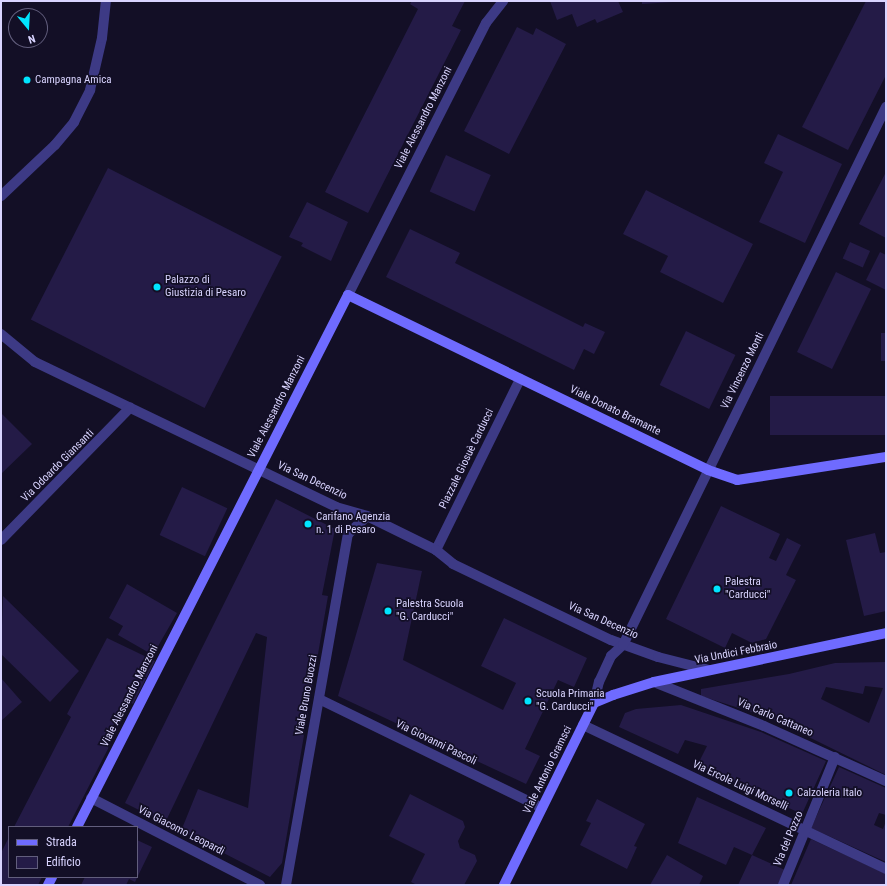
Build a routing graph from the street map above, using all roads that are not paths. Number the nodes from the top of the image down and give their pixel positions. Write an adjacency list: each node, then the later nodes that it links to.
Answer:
1 (106, 1): 4 (street)
2 (503, 1): 5 (street, Viale Alessandro Manzoni)
3 (886, 107): 11 (street, Via Vincenzo Monti)
4 (1, 196)
5 (348, 294): 7 (street, Viale Donato Bramante); 10 (street, Viale Alessandro Manzoni)
6 (1, 334): 8 (street, Via San Decenzio)
7 (520, 379): 11 (street, Viale Donato Bramante); 14 (street, Piazzale Giosuè Carducci)
8 (130, 408): 10 (street, Via San Decenzio); 13 (street, Via Odoardo Giansanti)
9 (886, 457): 11 (street, Viale Donato Bramante)
10 (259, 470): 12 (street, Via San Decenzio); 24 (street, Viale Alessandro Manzoni)
11 (708, 470): 16 (street, Via Vincenzo Monti)
12 (367, 516): 14 (street, Via San Decenzio); 19 (street, Viale Bruno Buozzi)
13 (1, 540)
14 (436, 550): 16 (street, Via San Decenzio)
15 (886, 633): 17 (street, Via Undici Febbraio)
16 (623, 645): 17 (street, Via San Decenzio); 20 (street, Viale Antonio Gramsci)
17 (709, 670): 18 (street, Via Undici Febbraio)
18 (654, 682): 20 (street, Via Undici Febbraio); 22 (street, Via Carlo Cattaneo)
19 (319, 699): 25 (street, Via Giovanni Pascoli); 30 (street, Viale Bruno Buozzi)
20 (594, 703): 21 (street, Viale Antonio Gramsci)
21 (583, 725): 25 (street, Viale Antonio Gramsci); 27 (street, Via Ercole Luigi Morselli)
22 (835, 757): 23 (street, Via Carlo Cattaneo); 27 (street, Via del Pozzo)
23 (886, 781)
24 (91, 798): 26 (street, Viale Alessandro Manzoni); 29 (street, Via Giacomo Leopardi)
25 (542, 808): 31 (street, Viale Antonio Gramsci)
26 (77, 826)
27 (806, 830): 28 (street, Via Ercole Luigi Morselli); 32 (street, Via del Pozzo)
28 (886, 869)
29 (260, 885)
30 (286, 885)
31 (504, 885)
32 (783, 885)

